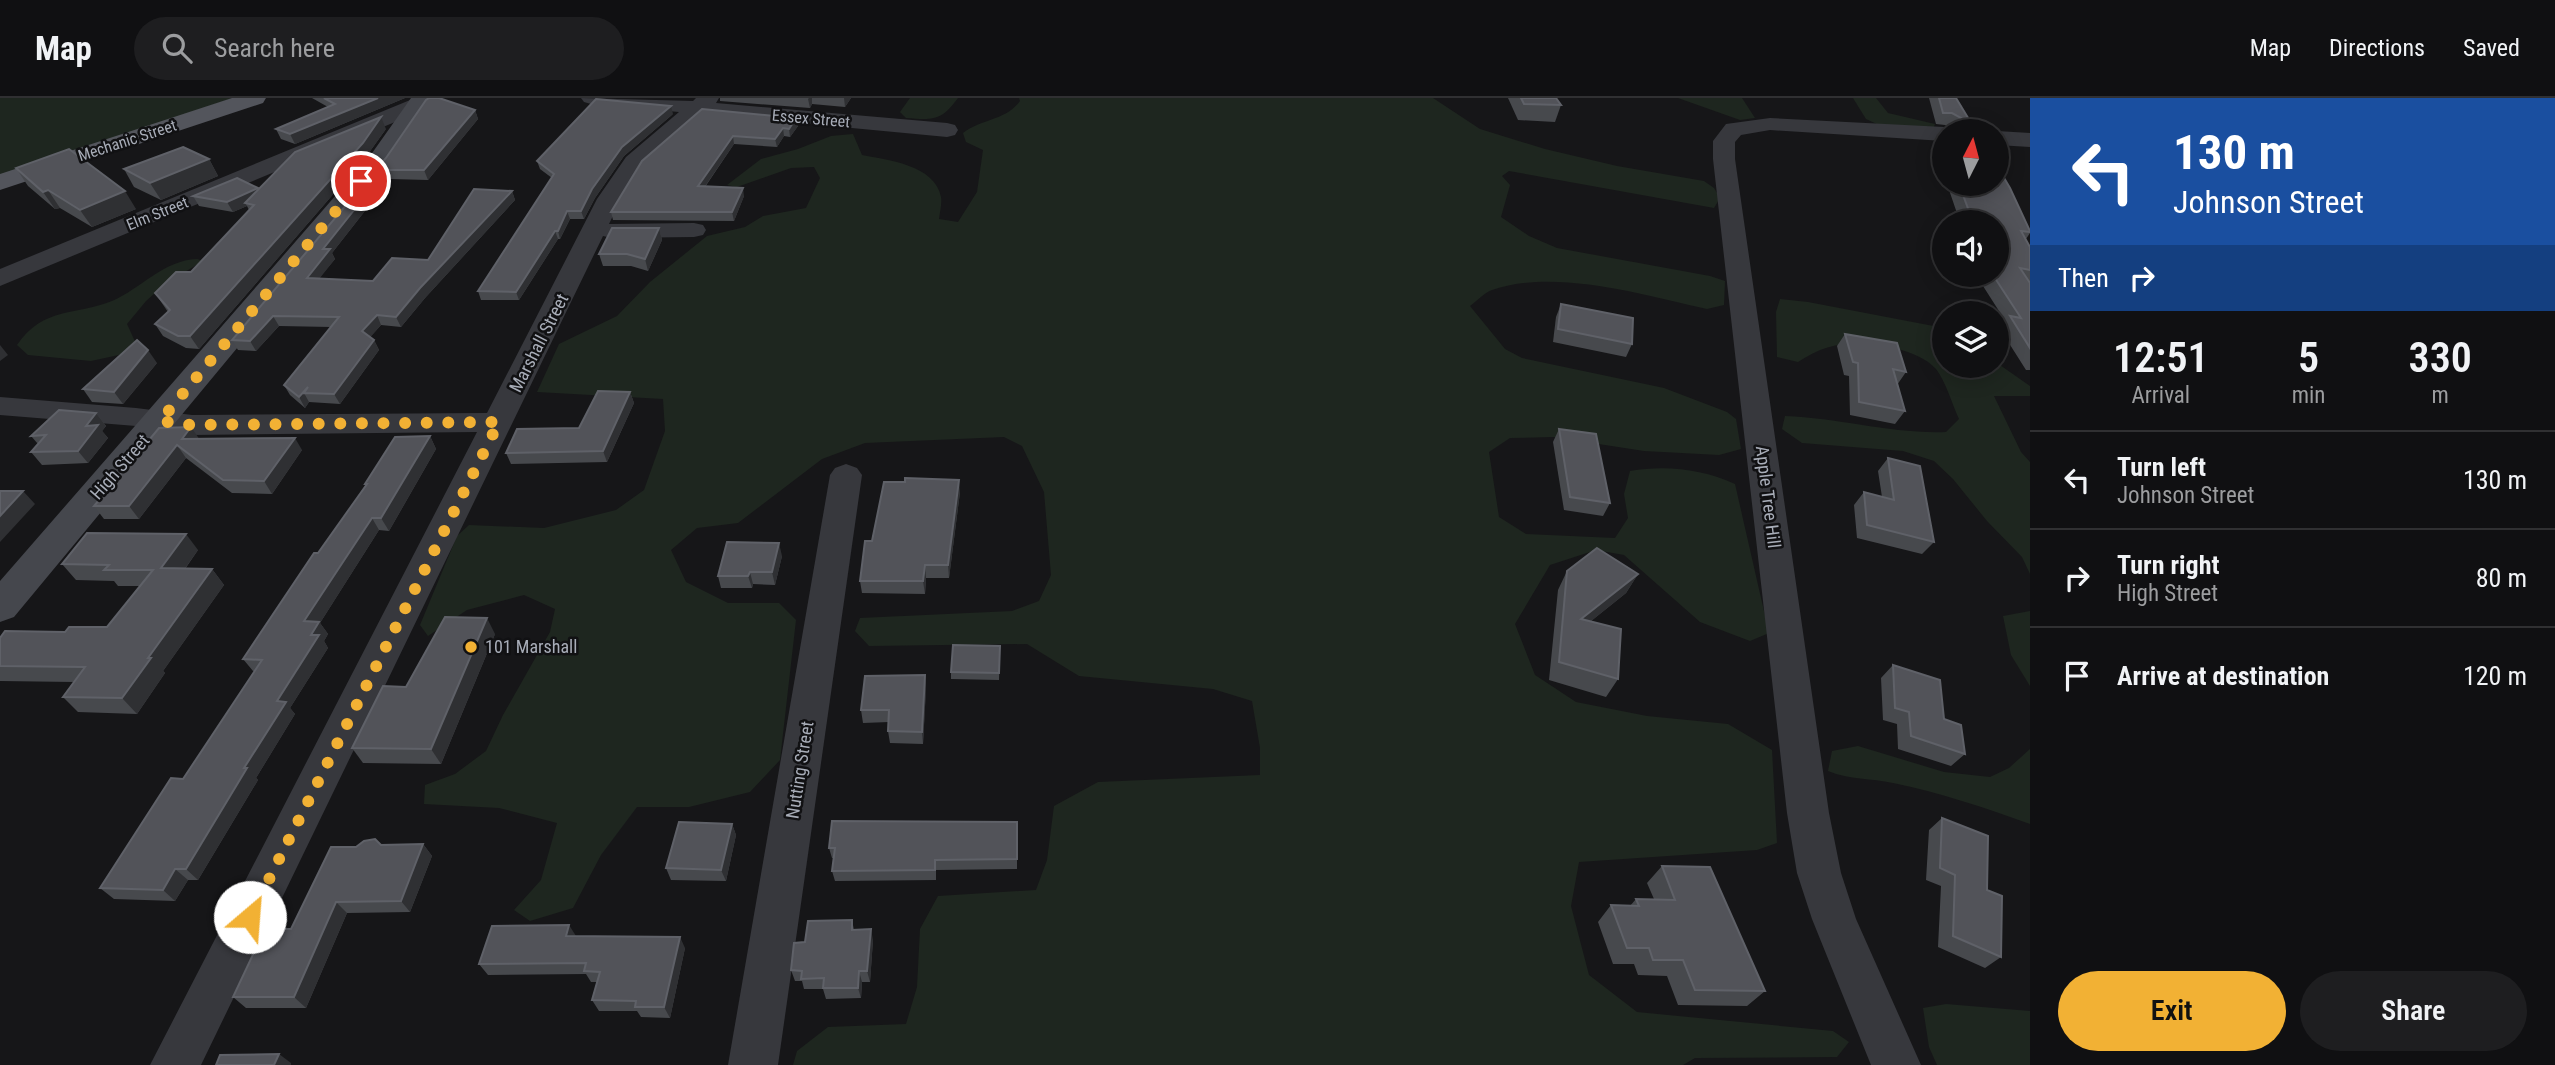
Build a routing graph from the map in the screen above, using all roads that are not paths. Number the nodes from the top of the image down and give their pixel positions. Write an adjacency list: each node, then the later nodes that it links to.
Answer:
1 (255, 98): 9 (main road, Mechanic Street)
2 (591, 98): 4 (street, Essex Street)
3 (426, 100): 12 (street, Elm Street); 14 (main road, High Street)
4 (703, 103): 5 (street, Essex Street); 11 (street, Marshall Street)
5 (947, 130)
6 (1932, 133): 20 (street, Apple Tree Hill)
7 (2009, 139): 8 (street)
8 (2030, 140)
9 (0, 182)
10 (694, 230): 11 (street)
11 (595, 231): 15 (street, Marshall Street)
12 (0, 278)
13 (0, 406): 14 (street)
14 (160, 421): 15 (street); 17 (main road, High Street)
15 (499, 422): 18 (street, Marshall Street)
16 (846, 475): 19 (street, Nutting Street)
17 (0, 607)
18 (175, 1065)
19 (753, 1065)
20 (1896, 1065)

